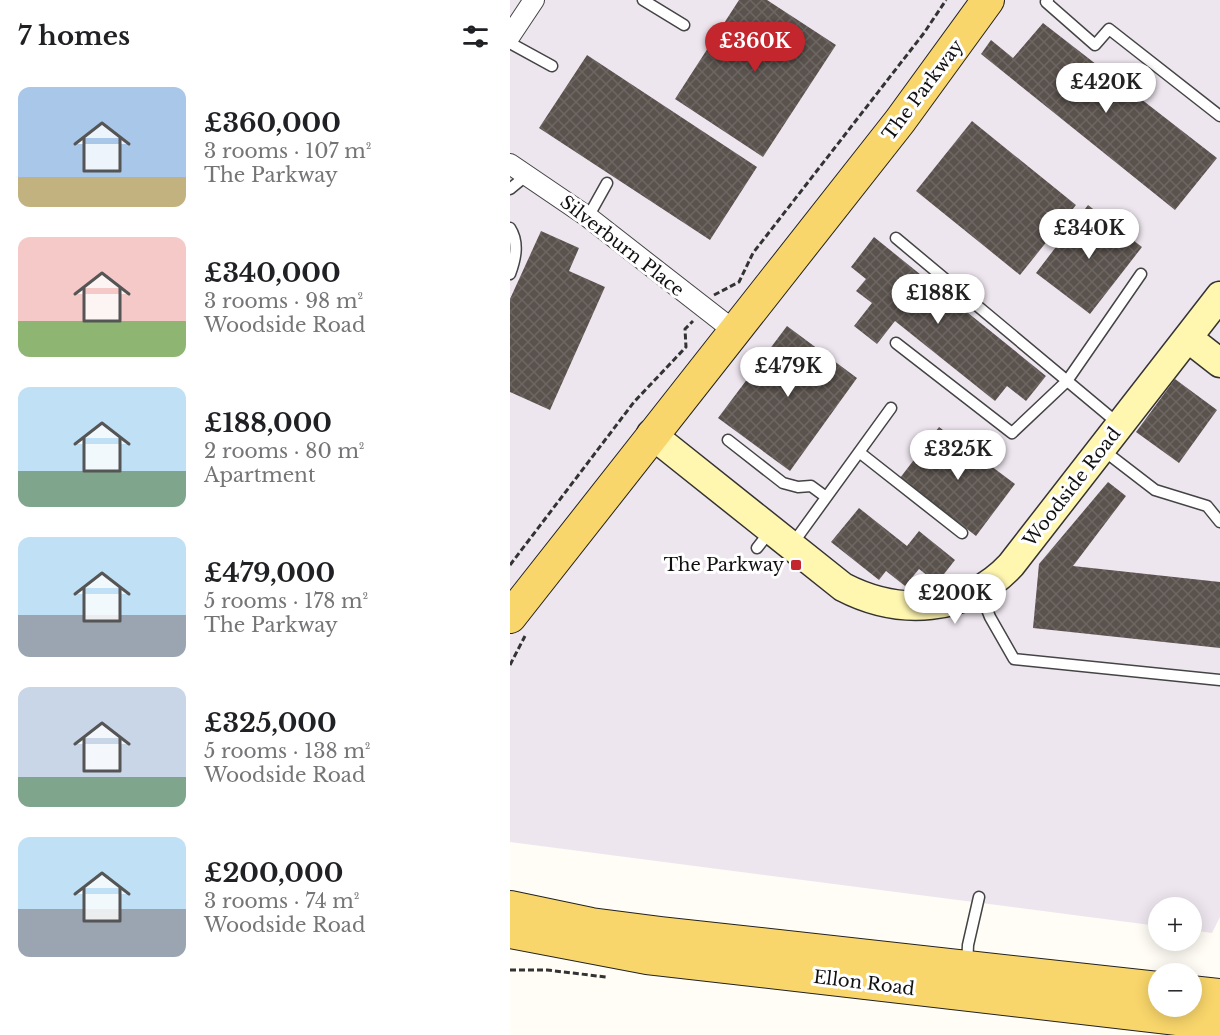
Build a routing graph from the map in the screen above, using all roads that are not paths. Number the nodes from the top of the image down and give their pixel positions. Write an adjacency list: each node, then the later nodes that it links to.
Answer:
1 (534, 0): 6 (street)
2 (643, 0): 5 (lane)
3 (988, 0): 20 (main road, The Parkway)
4 (1048, 0): 9 (lane)
5 (684, 25)
6 (510, 36)
7 (510, 43): 8 (lane)
8 (552, 66)
9 (1220, 116)
10 (510, 164): 11 (street, Silverburn Place)
11 (527, 175): 13 (lane); 14 (street, Silverburn Place)
12 (607, 183): 14 (lane)
13 (510, 189)
14 (588, 217): 20 (street, Silverburn Place)
15 (510, 228): 17 (lane)
16 (896, 238): 24 (lane)
17 (510, 273)
18 (1141, 274): 24 (lane)
19 (1220, 296): 21 (street, Woodside Road)
20 (733, 330): 27 (main road, The Parkway)
21 (1188, 338): 23 (street); 26 (street, Woodside Road)
22 (896, 343): 24 (lane)
23 (1220, 363)
24 (1067, 381): 26 (lane)
25 (891, 408): 30 (lane)
26 (1120, 426): 29 (street, Woodside Road)
27 (651, 434): 34 (street, Woodside Road); 36 (main road, The Parkway)
28 (728, 440): 31 (lane)
29 (1102, 450): 32 (lane); 35 (street, Woodside Road)
30 (859, 452): 31 (lane); 33 (lane)
31 (826, 497): 34 (lane)
32 (1220, 522)
33 (962, 533)
34 (773, 541): 35 (street, Woodside Road)
35 (980, 592): 37 (lane)
36 (514, 616)
37 (1220, 680)
38 (979, 897): 43 (lane)
39 (510, 907): 43 (main road, Ellon Road)
40 (510, 932): 42 (main road, Ellon Road)
41 (510, 954): 42 (main road)
42 (647, 958): 45 (main road, Ellon Road)
43 (967, 968): 44 (main road, Ellon Road)
44 (1148, 987)
45 (1220, 1024)

